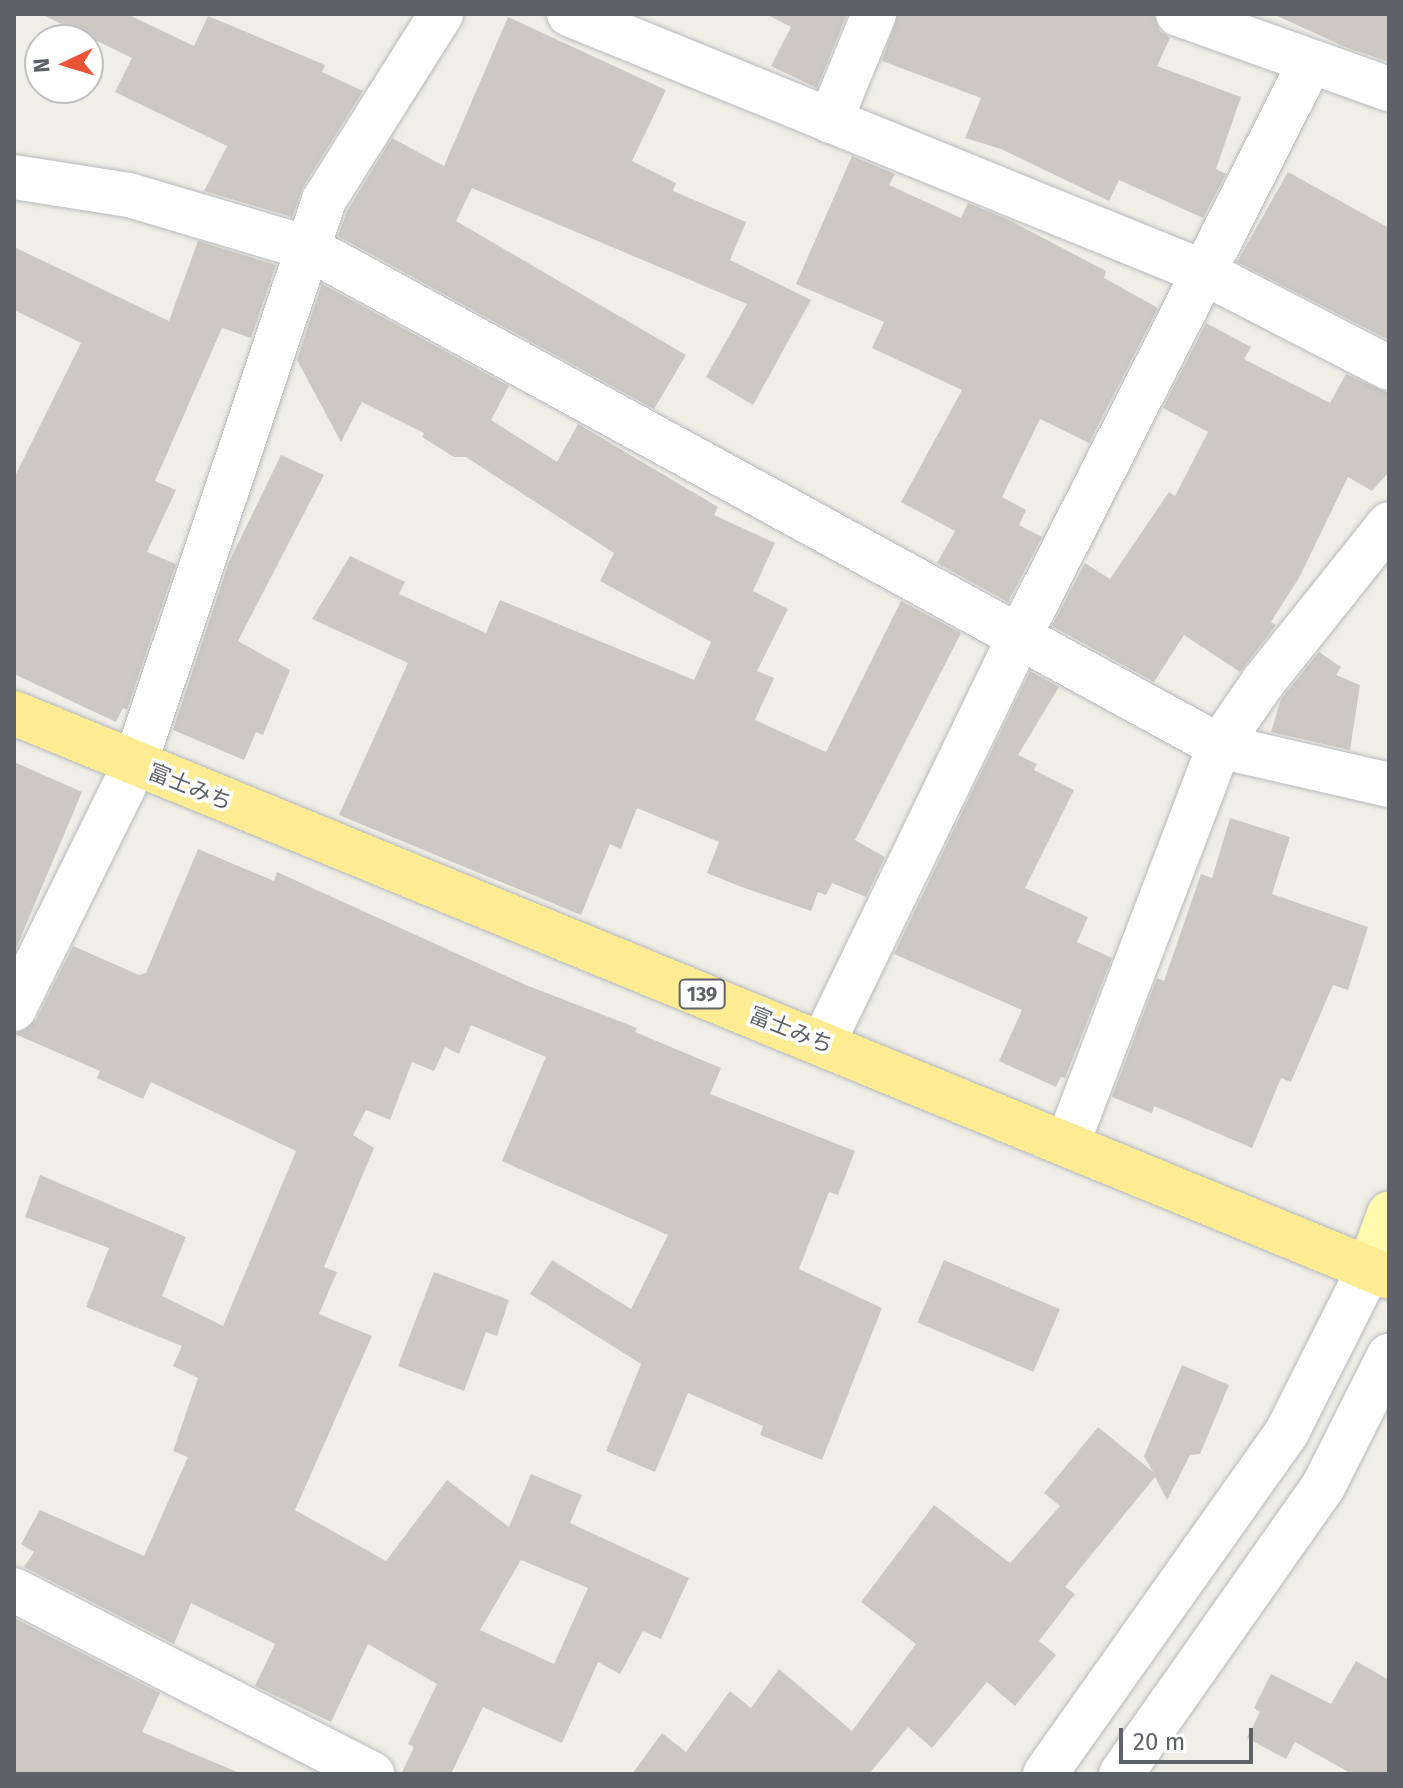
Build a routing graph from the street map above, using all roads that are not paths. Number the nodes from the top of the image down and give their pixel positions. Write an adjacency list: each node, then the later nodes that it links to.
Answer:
1 (441, 14): 9 (street)
2 (569, 14): 7 (street)
3 (874, 14): 7 (street)
4 (1178, 14): 5 (street)
5 (1310, 63): 6 (street); 10 (street)
6 (1389, 89)
7 (830, 121): 10 (street)
8 (14, 177): 9 (street)
9 (308, 248): 13 (street); 16 (street)
10 (1203, 272): 11 (street); 13 (street)
11 (1389, 368)
12 (1389, 524): 15 (street)
13 (1019, 637): 15 (street); 19 (street)
14 (14, 713): 16 (highway, 富士みち / 139)
15 (1219, 746): 17 (street); 20 (street)
16 (135, 764): 18 (street); 19 (highway, 富士みち / 139)
17 (1389, 785)
18 (14, 1009)
19 (823, 1043): 20 (highway, 富士みち / 139)
20 (1068, 1142): 22 (highway, 富士みち / 139)
21 (1389, 1214): 22 (main road)
22 (1379, 1273): 26 (street)
23 (1389, 1356): 27 (street)
24 (14, 1590): 25 (street)
25 (372, 1774)
26 (1045, 1774)
27 (1121, 1774)

